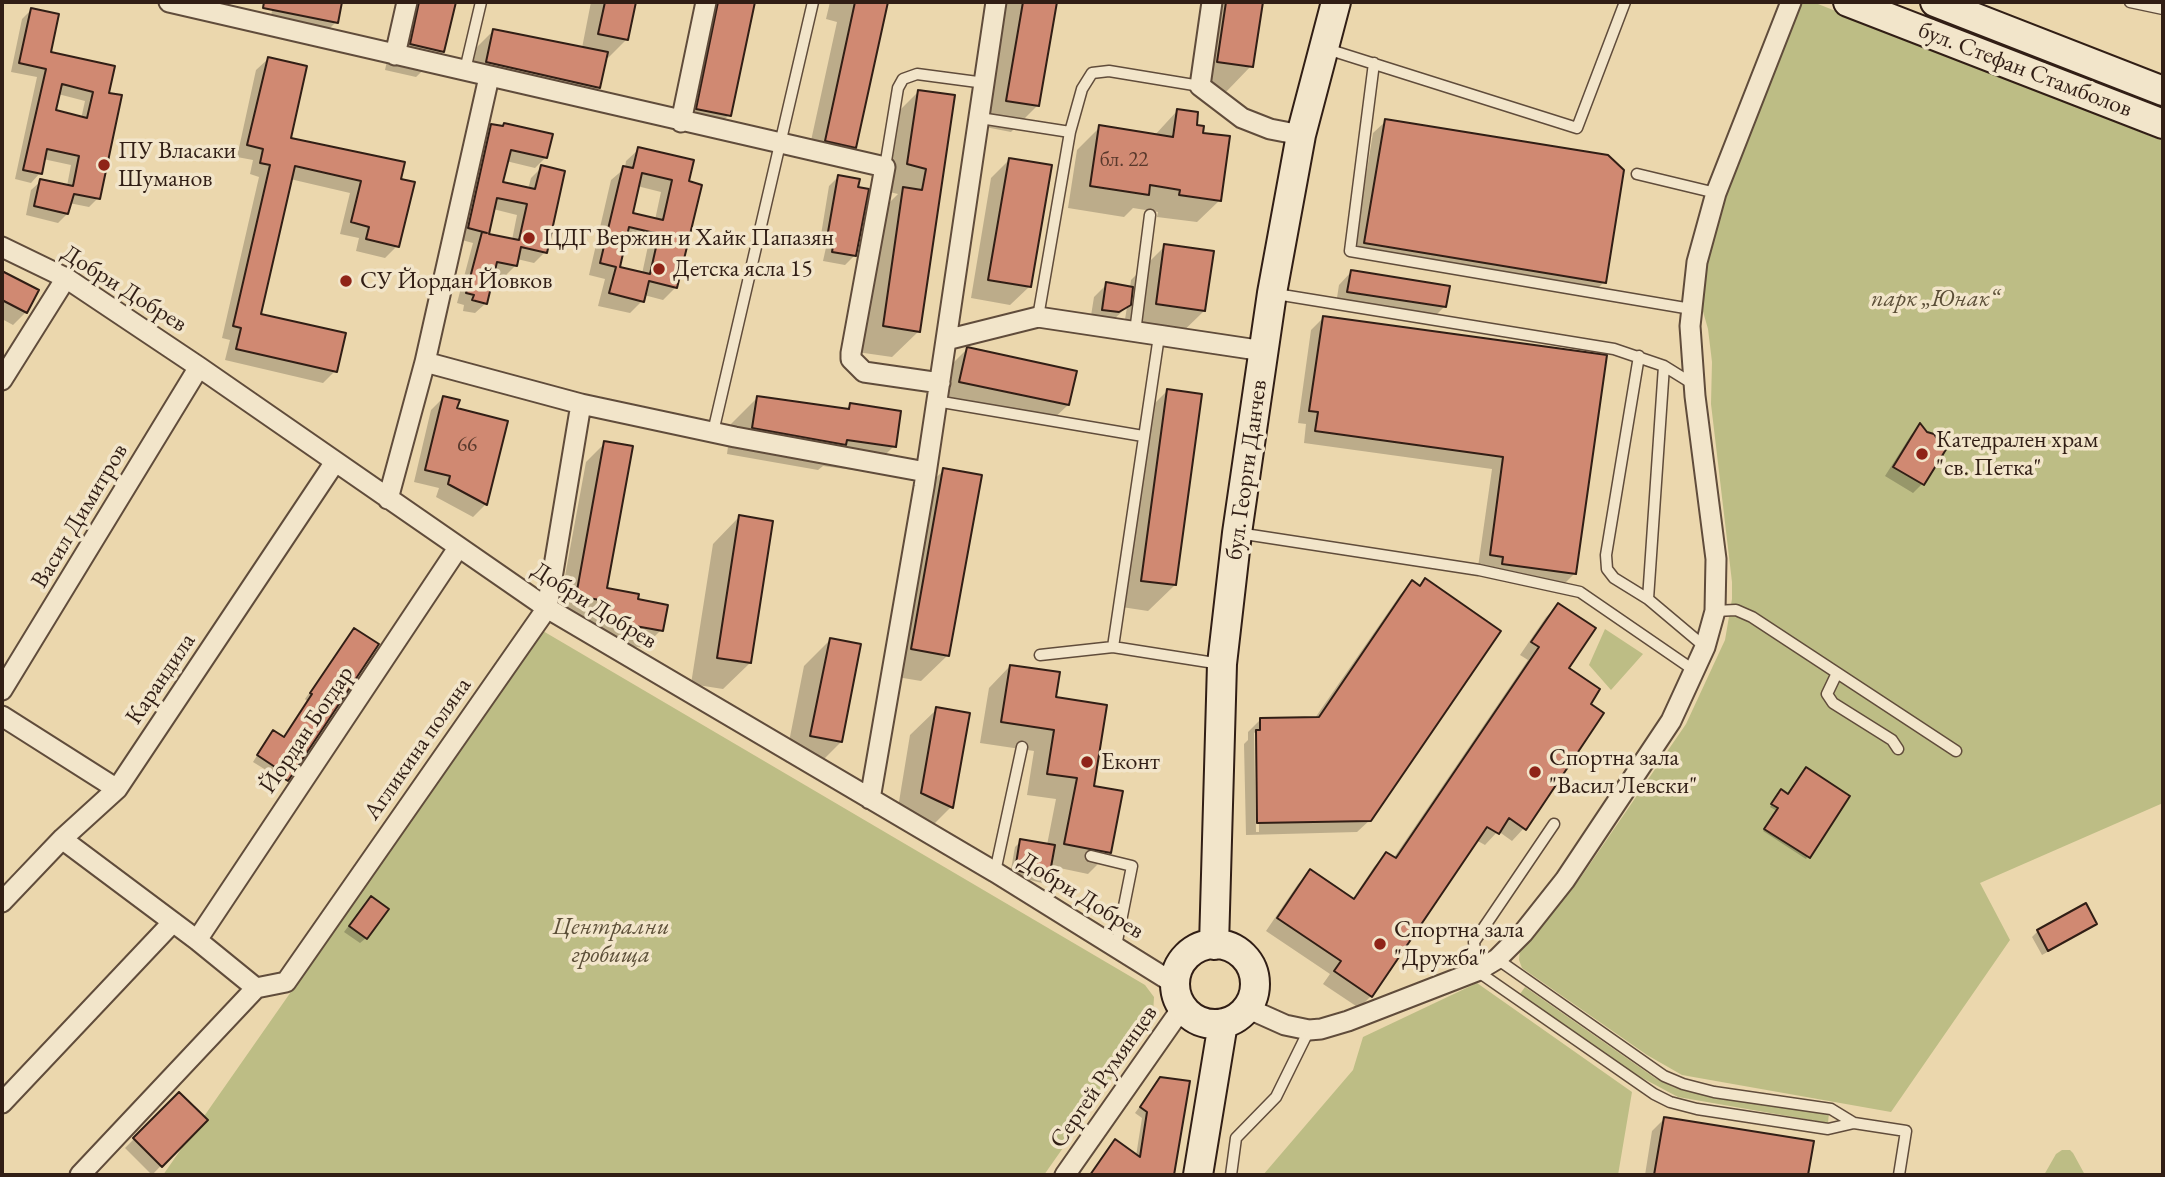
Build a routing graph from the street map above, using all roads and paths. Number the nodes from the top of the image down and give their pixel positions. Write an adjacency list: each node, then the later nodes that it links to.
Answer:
1 (407, 2): 16 (street)
2 (481, 2): 18 (lane)
3 (706, 2): 24 (street)
4 (813, 2): 28 (lane)
5 (996, 2): 20 (street)
6 (1212, 2): 21 (street)
7 (1336, 2): 15 (main road, бул. Георги Данчев)
8 (1625, 2): 17 (lane)
9 (1791, 2): 31 (street)
10 (1848, 2): 25 (main road, бул. Стефан Стамболов)
11 (1935, 2): 22 (main road, бул. Стефан Стамболов)
12 (2130, 2): 14 (lane)
13 (181, 3): 16 (street)
14 (2163, 9)
15 (1323, 48): 17 (lane); 27 (main road, бул. Георги Данчев)
16 (395, 55): 18 (street)
17 (1374, 63): 36 (lane)
18 (464, 71): 19 (street)
19 (489, 77): 24 (street); 43 (street)
20 (985, 83): 23 (street); 29 (lane)
21 (1200, 86): 26 (lane); 27 (street)
22 (2163, 91)
23 (980, 118): 26 (lane); 40 (street)
24 (681, 122): 28 (street)
25 (2163, 124)
26 (1070, 132): 37 (lane)
27 (1301, 135): 35 (main road, бул. Георги Данчев)
28 (779, 144): 29 (street); 50 (lane)
29 (886, 167): 48 (street)
30 (1637, 174): 31 (lane)
31 (1716, 193): 36 (street)
32 (1150, 215): 38 (lane)
33 (2, 247): 34 (street, Добри Добрев)
34 (66, 278): 45 (street, Добри Добрев); 46 (street)
35 (1272, 293): 41 (main road, бул. Георги Данчев); 42 (lane)
36 (1691, 309): 47 (street)
37 (1038, 317): 38 (street); 40 (street)
38 (1135, 332): 39 (street)
39 (1159, 336): 41 (street); 51 (lane)
40 (946, 340): 48 (street)
41 (1264, 351): 55 (main road, бул. Георги Данчев)
42 (1639, 356): 44 (lane); 57 (lane)
43 (425, 362): 49 (street); 54 (street)
44 (1664, 366): 47 (lane); 57 (lane)
45 (200, 367): 52 (street, Добри Добрев); 66 (street, Васил Димитров)
46 (2, 380)
47 (1694, 384): 59 (street)
48 (938, 392): 51 (lane); 53 (street)
49 (581, 404): 50 (street); 58 (street, Агликина поляна)
50 (713, 432): 53 (street)
51 (1143, 436): 60 (lane)
52 (335, 462): 54 (street, Добри Добрев); 71 (street, Карандила)
53 (926, 472): 72 (street)
54 (388, 499): 56 (street, Добри Добрев)
55 (1237, 533): 63 (main road, бул. Георги Данчев); 64 (lane)
56 (457, 548): 58 (street, Добри Добрев); 79 (street, Йордан Богдар)
57 (1648, 599): 61 (lane)
58 (547, 608): 72 (street, Добри Добрев); 83 (street, Агликина поляна)
59 (1715, 611): 61 (street); 65 (lane)
60 (1113, 647): 62 (lane); 63 (lane)
61 (1705, 647): 64 (street)
62 (1040, 655)
63 (1222, 664): 80 (main road, бул. Георги Данчев)
64 (1695, 671): 82 (street)
65 (1837, 673): 69 (lane); 70 (lane)
66 (2, 690)
67 (2, 716): 71 (street)
68 (1022, 747): 76 (lane)
69 (1898, 749)
70 (1956, 751)
71 (117, 789): 74 (street, Карандила)
72 (870, 799): 76 (street, Добри Добрев)
73 (1554, 824): 82 (lane)
74 (62, 839): 77 (street, Карандила); 78 (street)
75 (1091, 856): 81 (lane)
76 (995, 872): 81 (street, Добри Добрев)
77 (2, 902)
78 (173, 922): 79 (street); 88 (street)
79 (197, 940): 83 (street)
80 (1214, 945): 84 (main road); 85 (main road)
81 (1116, 947): 84 (street, Добри Добрев)
82 (1487, 965): 87 (street); 89 (lane); 89 (lane)
83 (256, 988): 90 (street)
84 (1179, 996): 86 (main road); 91 (street, Сергей Румянцев)
85 (1247, 1008): 86 (main road); 87 (street)
86 (1223, 1023): 92 (main road)
87 (1309, 1030): 93 (lane)
88 (2, 1103)
89 (1854, 1123): 94 (lane)
90 (80, 1175)
91 (1065, 1175)
92 (1198, 1175)
93 (1231, 1175)
94 (1899, 1175)

